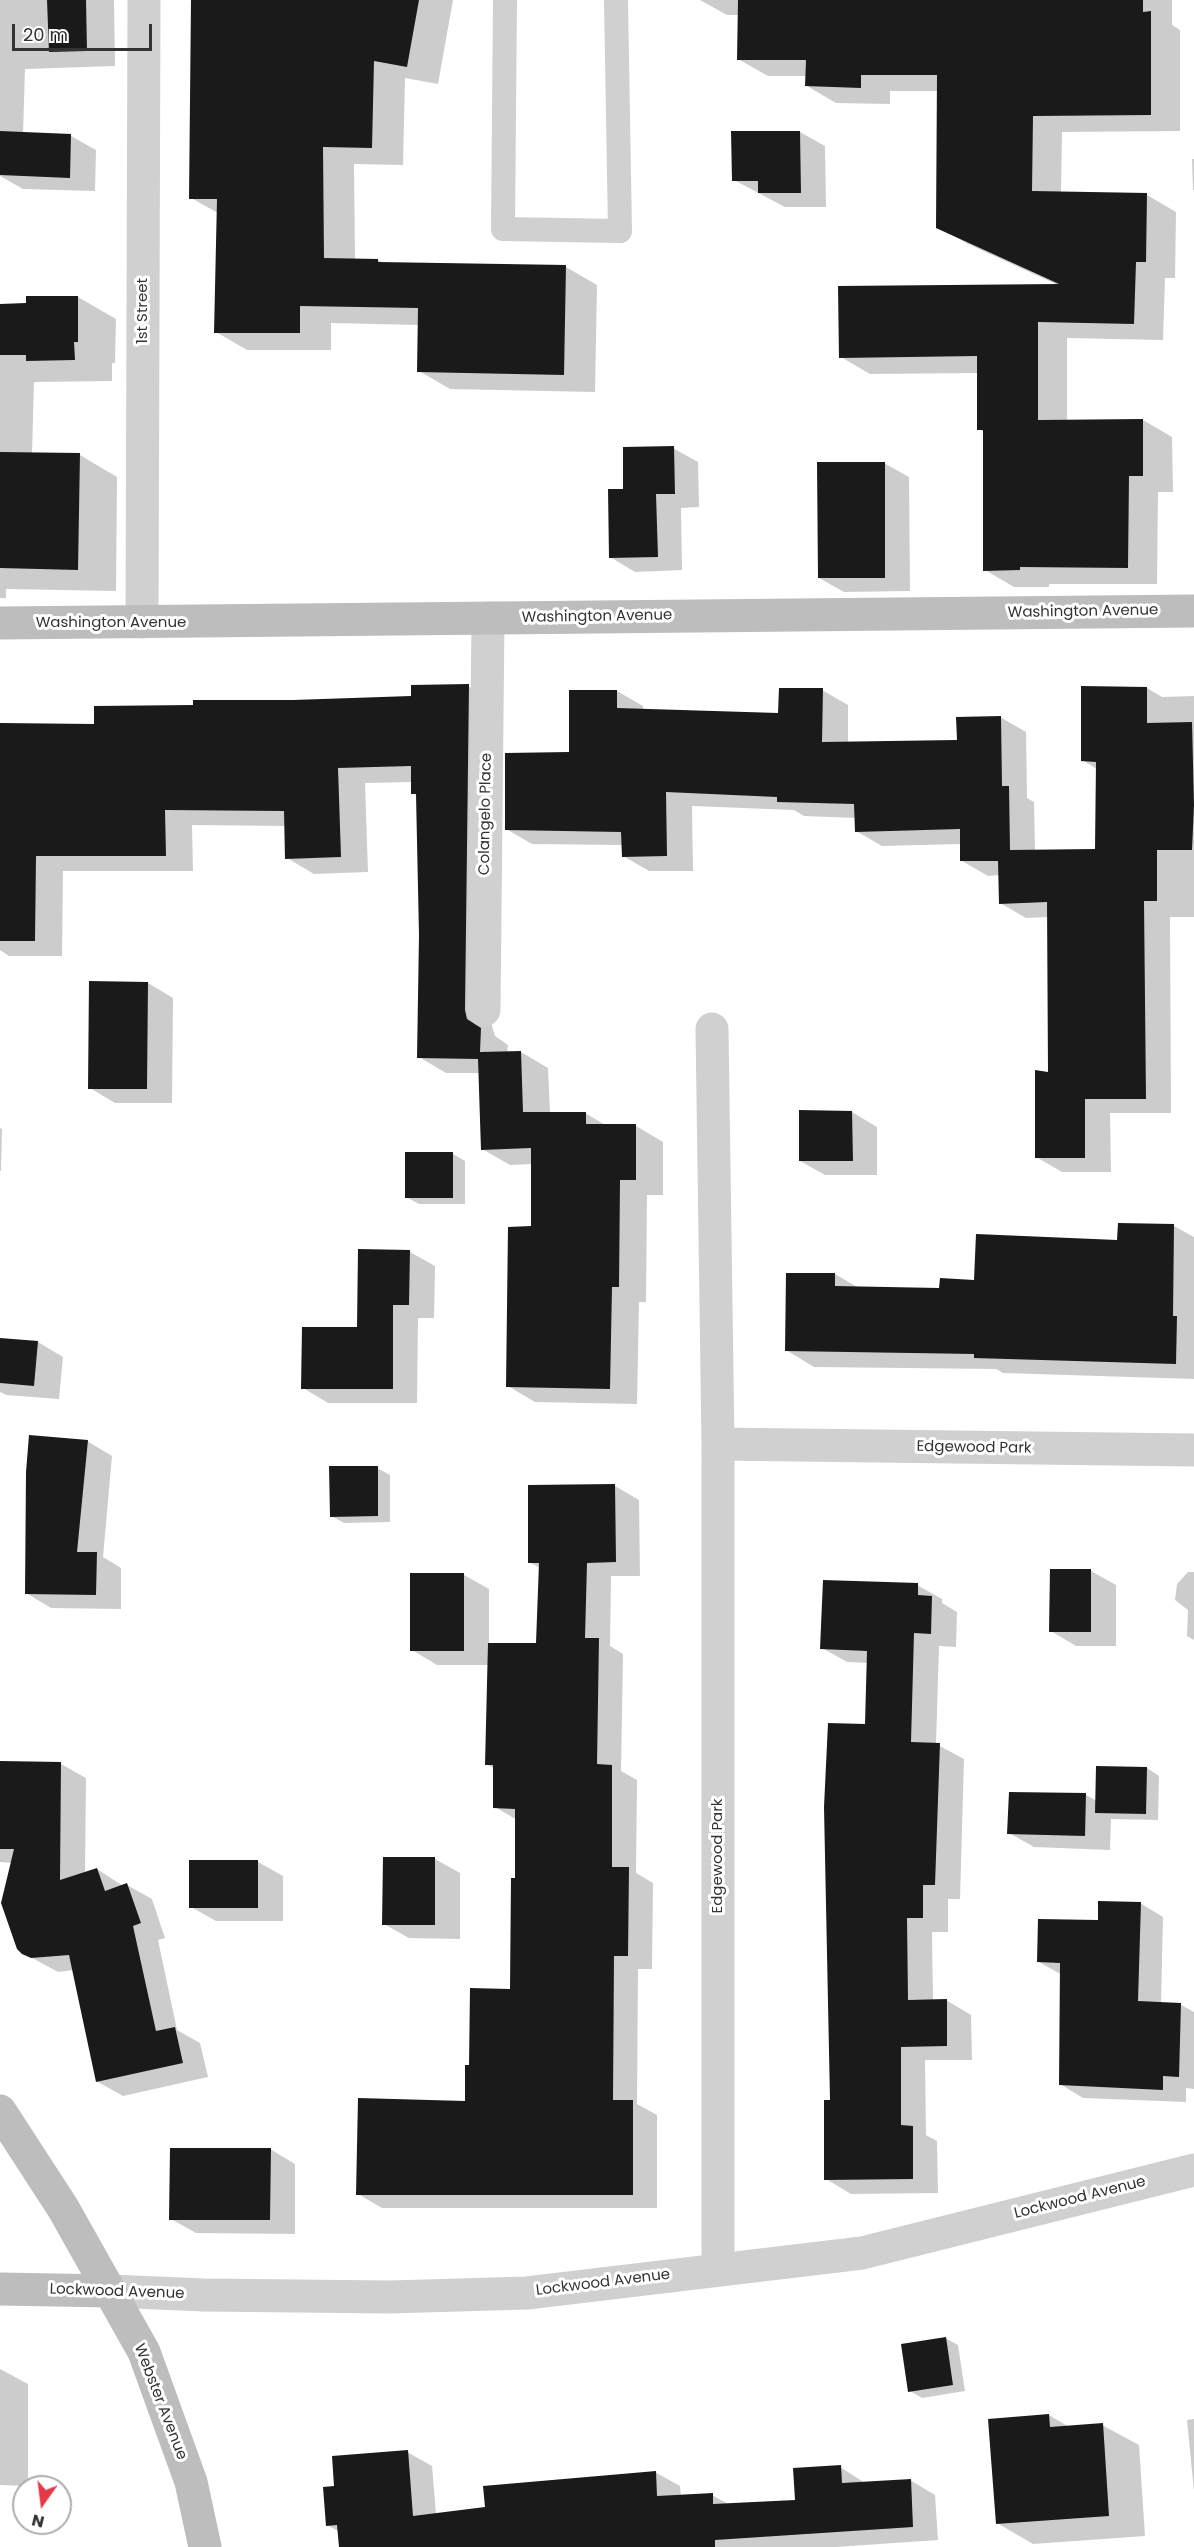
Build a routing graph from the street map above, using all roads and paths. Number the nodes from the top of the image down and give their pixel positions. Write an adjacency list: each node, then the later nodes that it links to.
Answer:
1 (144, 0): 6 (street, 1st Street)
2 (505, 0): 3 (lane)
3 (616, 0)
4 (1194, 611): 5 (street, Washington Avenue)
5 (488, 618): 6 (street, Washington Avenue); 8 (street, Colangelo Place)
6 (142, 622): 7 (street, Washington Avenue)
7 (0, 623)
8 (484, 1010)
9 (712, 1029): 10 (street, Edgewood Park)
10 (718, 1444): 11 (street, Edgewood Park); 14 (street, Edgewood Park)
11 (1194, 1450)
12 (0, 2111): 16 (street, Webster Avenue)
13 (1194, 2170): 14 (street, Lockwood Avenue)
14 (718, 2269): 16 (street, Lockwood Avenue)
15 (0, 2289): 16 (street, Lockwood Avenue)
16 (110, 2290): 17 (street, Webster Avenue)
17 (205, 2547)

